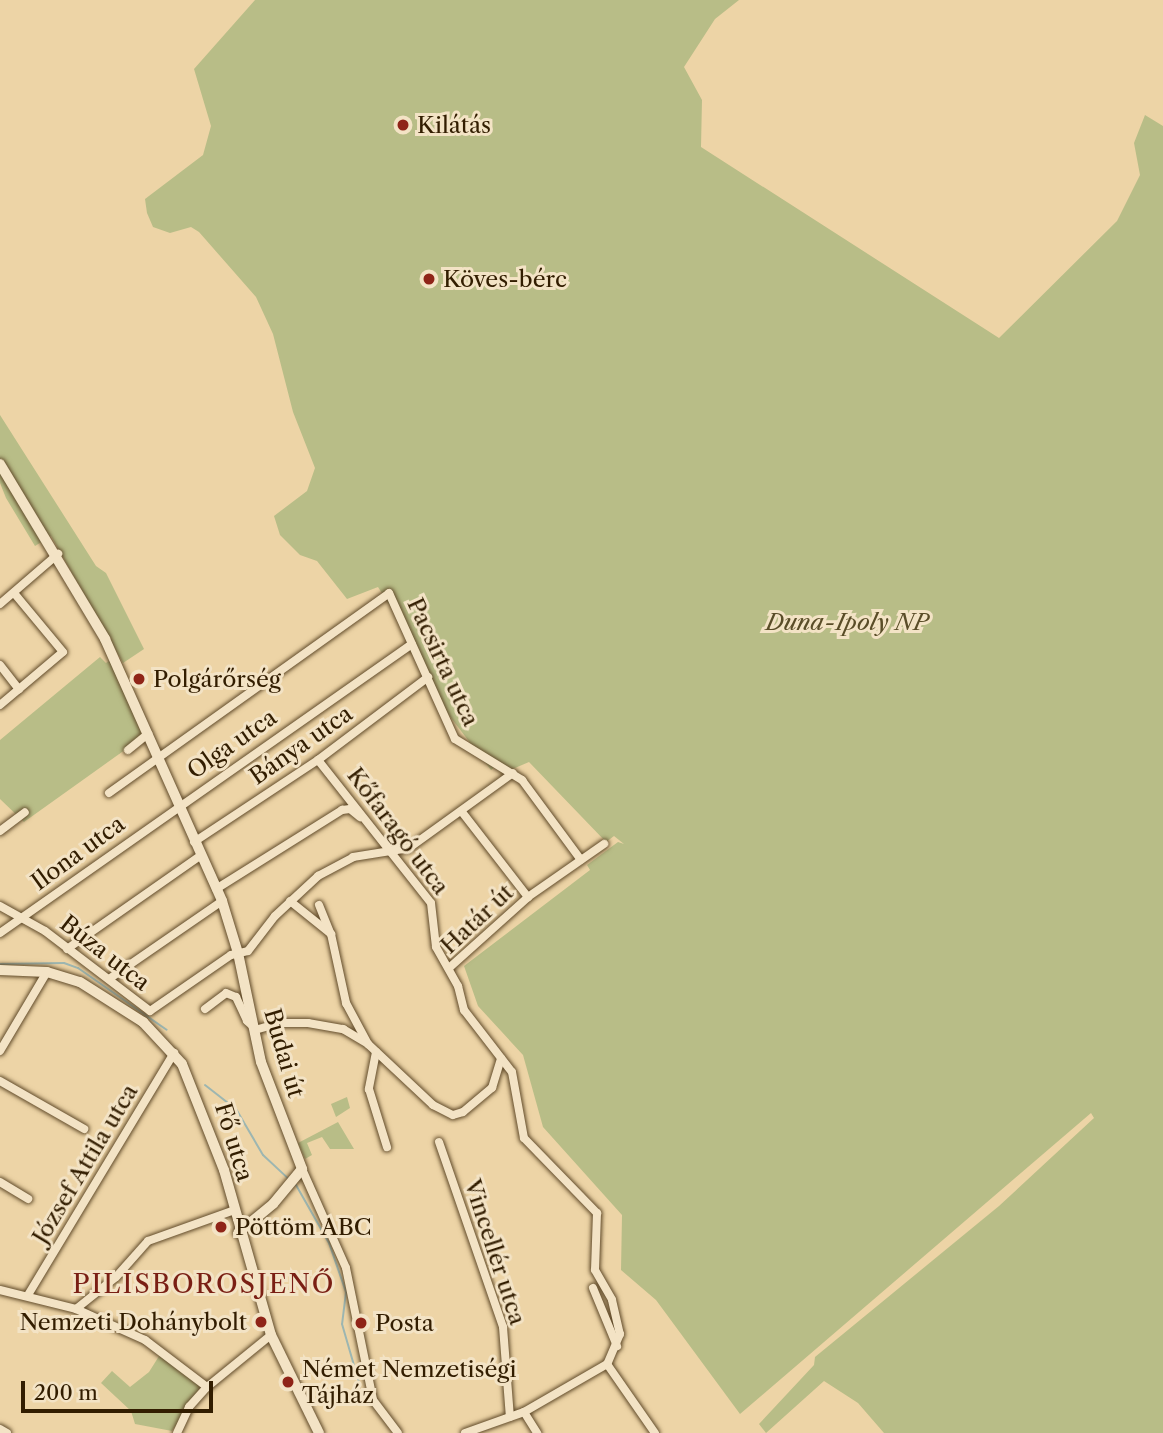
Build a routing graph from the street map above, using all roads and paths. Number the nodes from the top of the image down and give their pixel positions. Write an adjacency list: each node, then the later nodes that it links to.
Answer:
1 (0, 464): 2 (street, Budai út)
2 (58, 554): 3 (street); 10 (street, Budai út)
3 (14, 593): 4 (street); 8 (street)
4 (0, 604)
5 (412, 643): 7 (street, Pacsirta utca); 12 (street, Pacsirta utca); 16 (street, Olga utca)
6 (0, 665): 8 (street)
7 (428, 677): 13 (street, Bánya utca); 14 (street, Pacsirta utca)
8 (19, 689): 9 (street)
9 (0, 705)
10 (148, 734): 11 (street); 12 (street, Budai út)
11 (128, 750)
12 (158, 757): 15 (street); 16 (street, Budai út)
13 (318, 760): 19 (street, Kőfaragó utca); 21 (street, Bánya utca)
14 (513, 773): 18 (street); 25 (street, Pacsirta utca)
15 (109, 793)
16 (178, 805): 21 (street, Budai út); 32 (street, Ilona utca)
17 (25, 812): 20 (street)
18 (462, 812): 23 (street); 27 (street)
19 (371, 824): 23 (street, Kőfaragó utca); 26 (street)
20 (0, 831)
21 (194, 842): 24 (street, Budai út)
22 (604, 845): 25 (street, Határ út)
23 (394, 852): 29 (street); 37 (street, Kőfaragó utca)
24 (201, 855): 26 (street, Budai út); 35 (street)
25 (581, 860): 27 (street, Határ út)
26 (216, 889): 28 (street, Budai út)
27 (528, 897): 37 (street, Határ út)
28 (222, 901): 36 (street, Budai út); 40 (street)
29 (290, 901): 34 (street); 36 (street)
30 (319, 905): 34 (street)
31 (0, 906): 32 (street, Búza utca)
32 (22, 918): 33 (street, Ilona utca); 35 (street, Búza utca)
33 (0, 933)
34 (331, 934): 43 (street)
35 (67, 948): 40 (street, Búza utca)
36 (238, 953): 40 (street, Búza utca); 42 (street, Budai út)
37 (449, 968): 47 (street, Határ út)
38 (0, 970): 39 (street, Fő utca)
39 (47, 972): 44 (street); 46 (street, Fő utca)
40 (108, 979)
41 (205, 1009): 42 (street)
42 (254, 1028): 43 (street); 52 (street, Budai út)
43 (368, 1044): 45 (street)
44 (0, 1051)
45 (376, 1052): 47 (street); 51 (street)
46 (174, 1053): 55 (street, Fő utca); 59 (street, József Attila utca)
47 (501, 1058): 62 (street, Határ út)
48 (0, 1081): 49 (street)
49 (84, 1129)
50 (439, 1142): 66 (street, Vincellér utca)
51 (387, 1147)
52 (296, 1176): 56 (street); 71 (street, Budai út)
53 (0, 1182): 54 (street)
54 (28, 1199)
55 (232, 1210): 56 (street, Fő utca); 60 (street)
56 (238, 1233): 61 (street, Fő utca)
57 (593, 1288): 62 (street)
58 (0, 1290): 59 (street)
59 (28, 1295): 60 (street)
60 (76, 1309): 64 (street)
61 (271, 1335): 64 (street); 70 (street, Fő utca)
62 (617, 1346): 63 (street)
63 (607, 1364): 65 (street); 74 (street)
64 (207, 1387): 68 (street)
65 (524, 1412): 66 (street); 73 (street)
66 (510, 1417): 72 (street)
67 (0, 1429): 69 (street)
68 (177, 1432)
69 (6, 1433)
70 (319, 1433)
71 (398, 1433)
72 (465, 1433)
73 (537, 1433)
74 (655, 1433)

